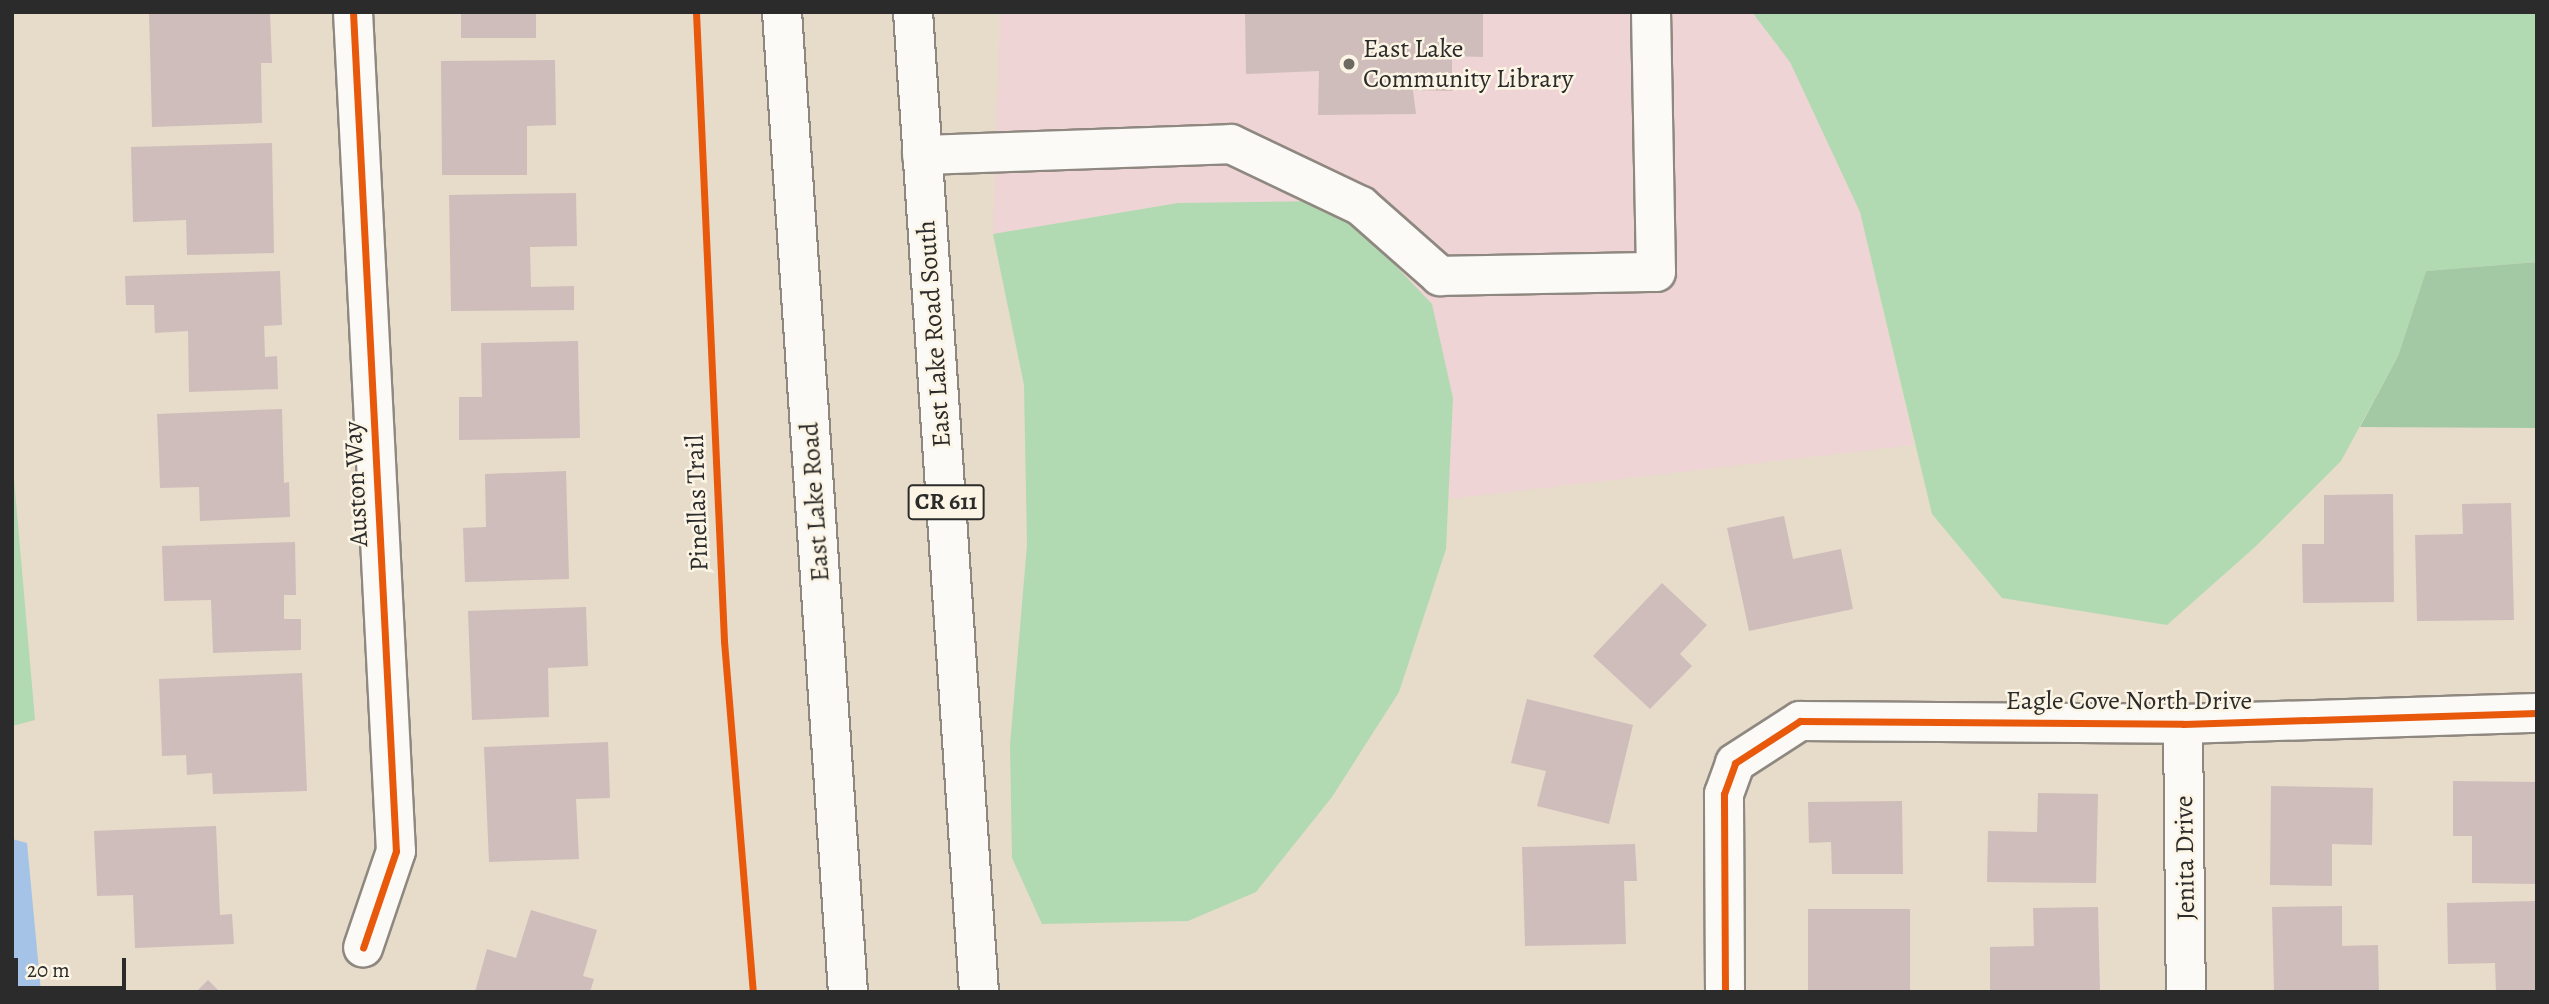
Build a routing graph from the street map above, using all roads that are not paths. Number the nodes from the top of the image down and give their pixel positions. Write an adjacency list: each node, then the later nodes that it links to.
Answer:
1 (353, 12): 8 (street, Auston Way)
2 (782, 12): 9 (street, East Lake Road)
3 (913, 12): 5 (street, East Lake Road South / CR 611)
4 (1651, 12): 5 (street)
5 (922, 155): 10 (street, East Lake Road South / CR 611)
6 (2537, 713): 7 (street, Eagle Cove North Drive)
7 (2183, 723): 11 (street, Eagle Cove North Drive); 12 (street, Jenita Drive)
8 (363, 948)
9 (848, 992)
10 (979, 992)
11 (1725, 992)
12 (2186, 992)

